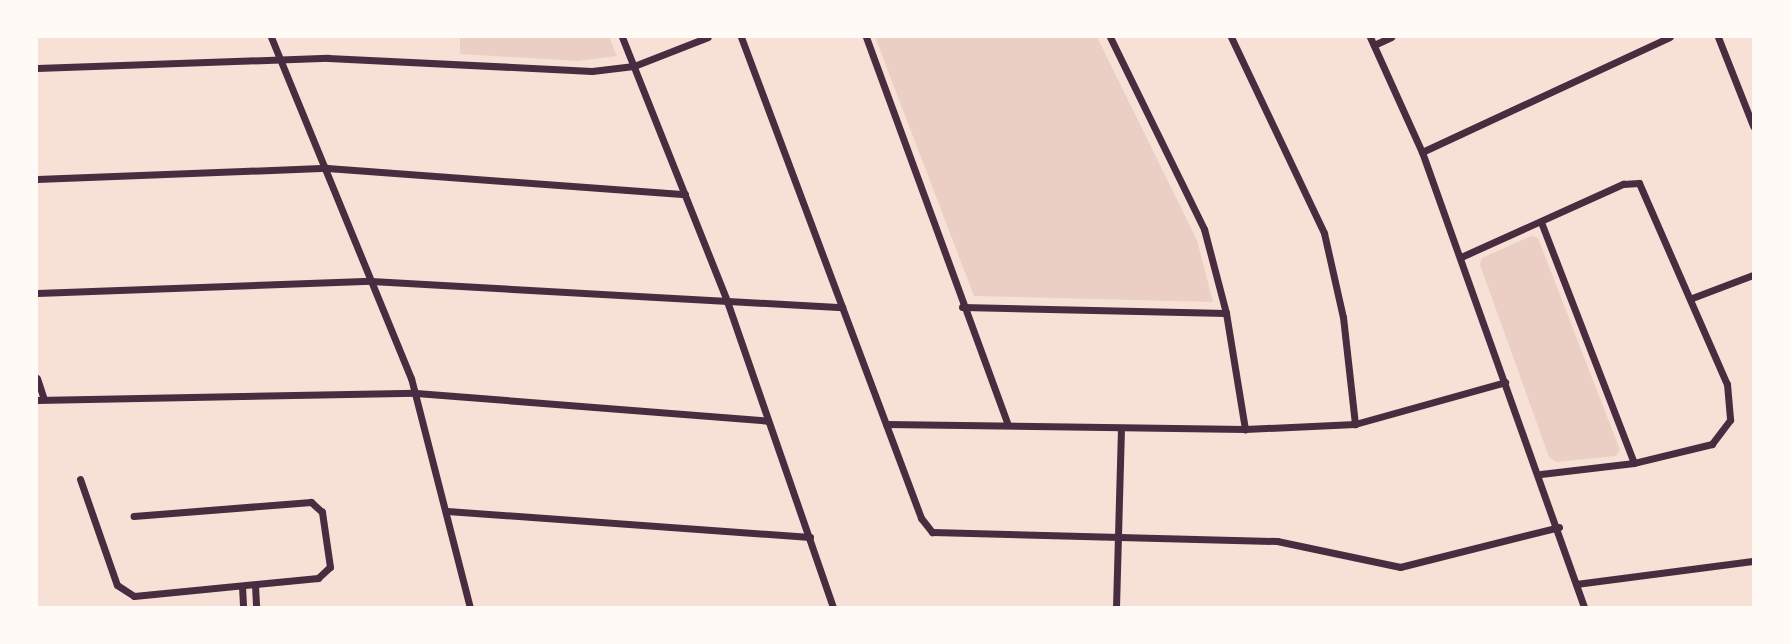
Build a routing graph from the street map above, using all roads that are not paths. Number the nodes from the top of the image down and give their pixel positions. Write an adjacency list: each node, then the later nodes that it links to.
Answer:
1 (271, 37): 13 (street)
2 (622, 37): 14 (street)
3 (708, 37): 14 (street)
4 (741, 37): 28 (street)
5 (866, 37): 29 (street)
6 (1110, 37): 30 (street)
7 (1231, 37): 37 (street)
8 (1370, 37): 12 (street)
9 (1391, 37): 12 (street)
10 (1670, 37): 17 (street)
11 (1718, 37): 16 (street)
12 (1374, 45): 17 (street)
13 (281, 58): 14 (street); 15 (street); 18 (street)
14 (634, 66): 20 (street)
15 (37, 68)
16 (1753, 124)
17 (1422, 152): 22 (street)
18 (327, 168): 19 (street); 20 (street); 24 (street)
19 (37, 179)
20 (685, 194): 27 (street)
21 (1541, 222): 22 (street); 26 (street); 41 (street)
22 (1461, 257): 32 (street)
23 (1753, 275): 26 (street)
24 (371, 281): 25 (street); 27 (street); 33 (street)
25 (37, 293)
26 (1692, 298): 41 (street)
27 (728, 304): 28 (street); 35 (street)
28 (842, 307): 36 (street)
29 (962, 307): 30 (street); 38 (street)
30 (1226, 313): 40 (street)
31 (37, 378): 34 (street)
32 (1505, 382): 37 (street); 42 (street)
33 (416, 393): 34 (street); 35 (street); 44 (street)
34 (41, 399)
35 (768, 421): 47 (street)
36 (886, 424): 38 (street); 48 (street)
37 (1355, 424): 40 (street)
38 (1008, 425): 39 (street)
39 (1121, 428): 40 (street); 48 (street)
40 (1245, 429)
41 (1634, 463): 42 (street)
42 (1541, 474): 46 (street)
43 (80, 478): 52 (street)
44 (447, 511): 47 (street); 55 (street)
45 (134, 516): 51 (street)
46 (1559, 527): 48 (street); 50 (street)
47 (810, 537): 56 (street)
48 (1119, 540): 57 (street)
49 (1753, 561): 50 (street)
50 (1576, 584): 58 (street)
51 (255, 585): 52 (street); 54 (street)
52 (242, 586): 53 (street)
53 (243, 607)
54 (256, 607)
55 (470, 607)
56 (833, 607)
57 (1116, 607)
58 (1584, 607)

